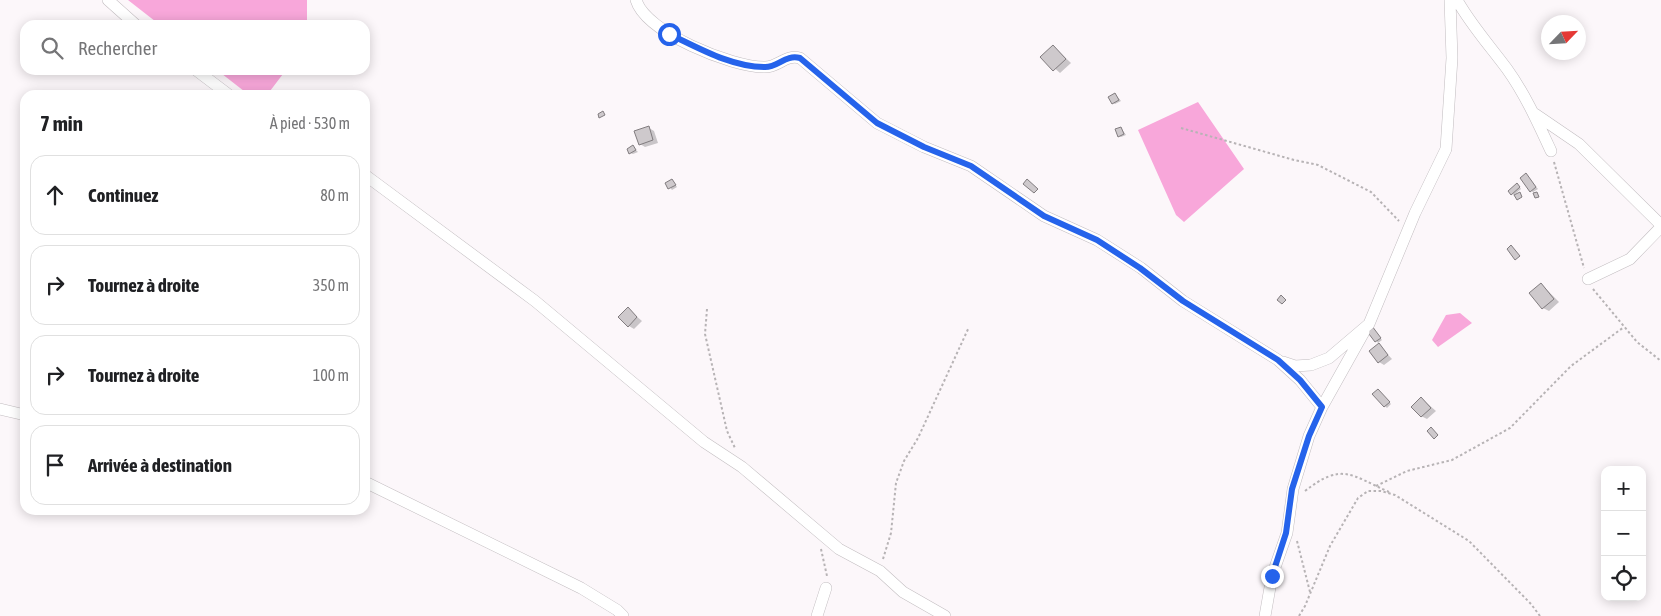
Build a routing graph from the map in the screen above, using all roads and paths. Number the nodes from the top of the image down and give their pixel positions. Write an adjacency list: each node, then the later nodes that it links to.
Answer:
1 (108, 0): 5 (street)
2 (636, 0): 19 (street)
3 (1450, 0): 13 (street)
4 (1457, 0): 8 (street)
5 (130, 20)
6 (203, 75): 7 (street)
7 (222, 90)
8 (1534, 113): 10 (street); 12 (street)
9 (1181, 128): 13 (path)
10 (1551, 151)
11 (370, 179): 30 (street)
12 (1661, 226): 14 (street)
13 (1408, 229): 16 (street)
14 (1588, 279)
15 (707, 309): 23 (path)
16 (1368, 324): 19 (street); 20 (street)
17 (969, 327): 30 (path)
18 (1624, 327): 25 (path)
19 (1278, 360): 20 (street)
20 (1322, 407): 36 (street)
21 (0, 408): 22 (street)
22 (20, 414)
23 (735, 449)
24 (370, 484): 33 (street)
25 (1376, 486): 26 (path); 27 (path)
26 (1304, 492)
27 (1395, 495): 32 (path); 38 (path)
28 (1296, 539): 32 (path)
29 (821, 549): 31 (path)
30 (880, 571): 35 (street)
31 (826, 588): 34 (street)
32 (1310, 594): 37 (path)
33 (622, 616)
34 (817, 616)
35 (946, 616)
36 (1265, 616)
37 (1299, 616)
38 (1540, 616)

